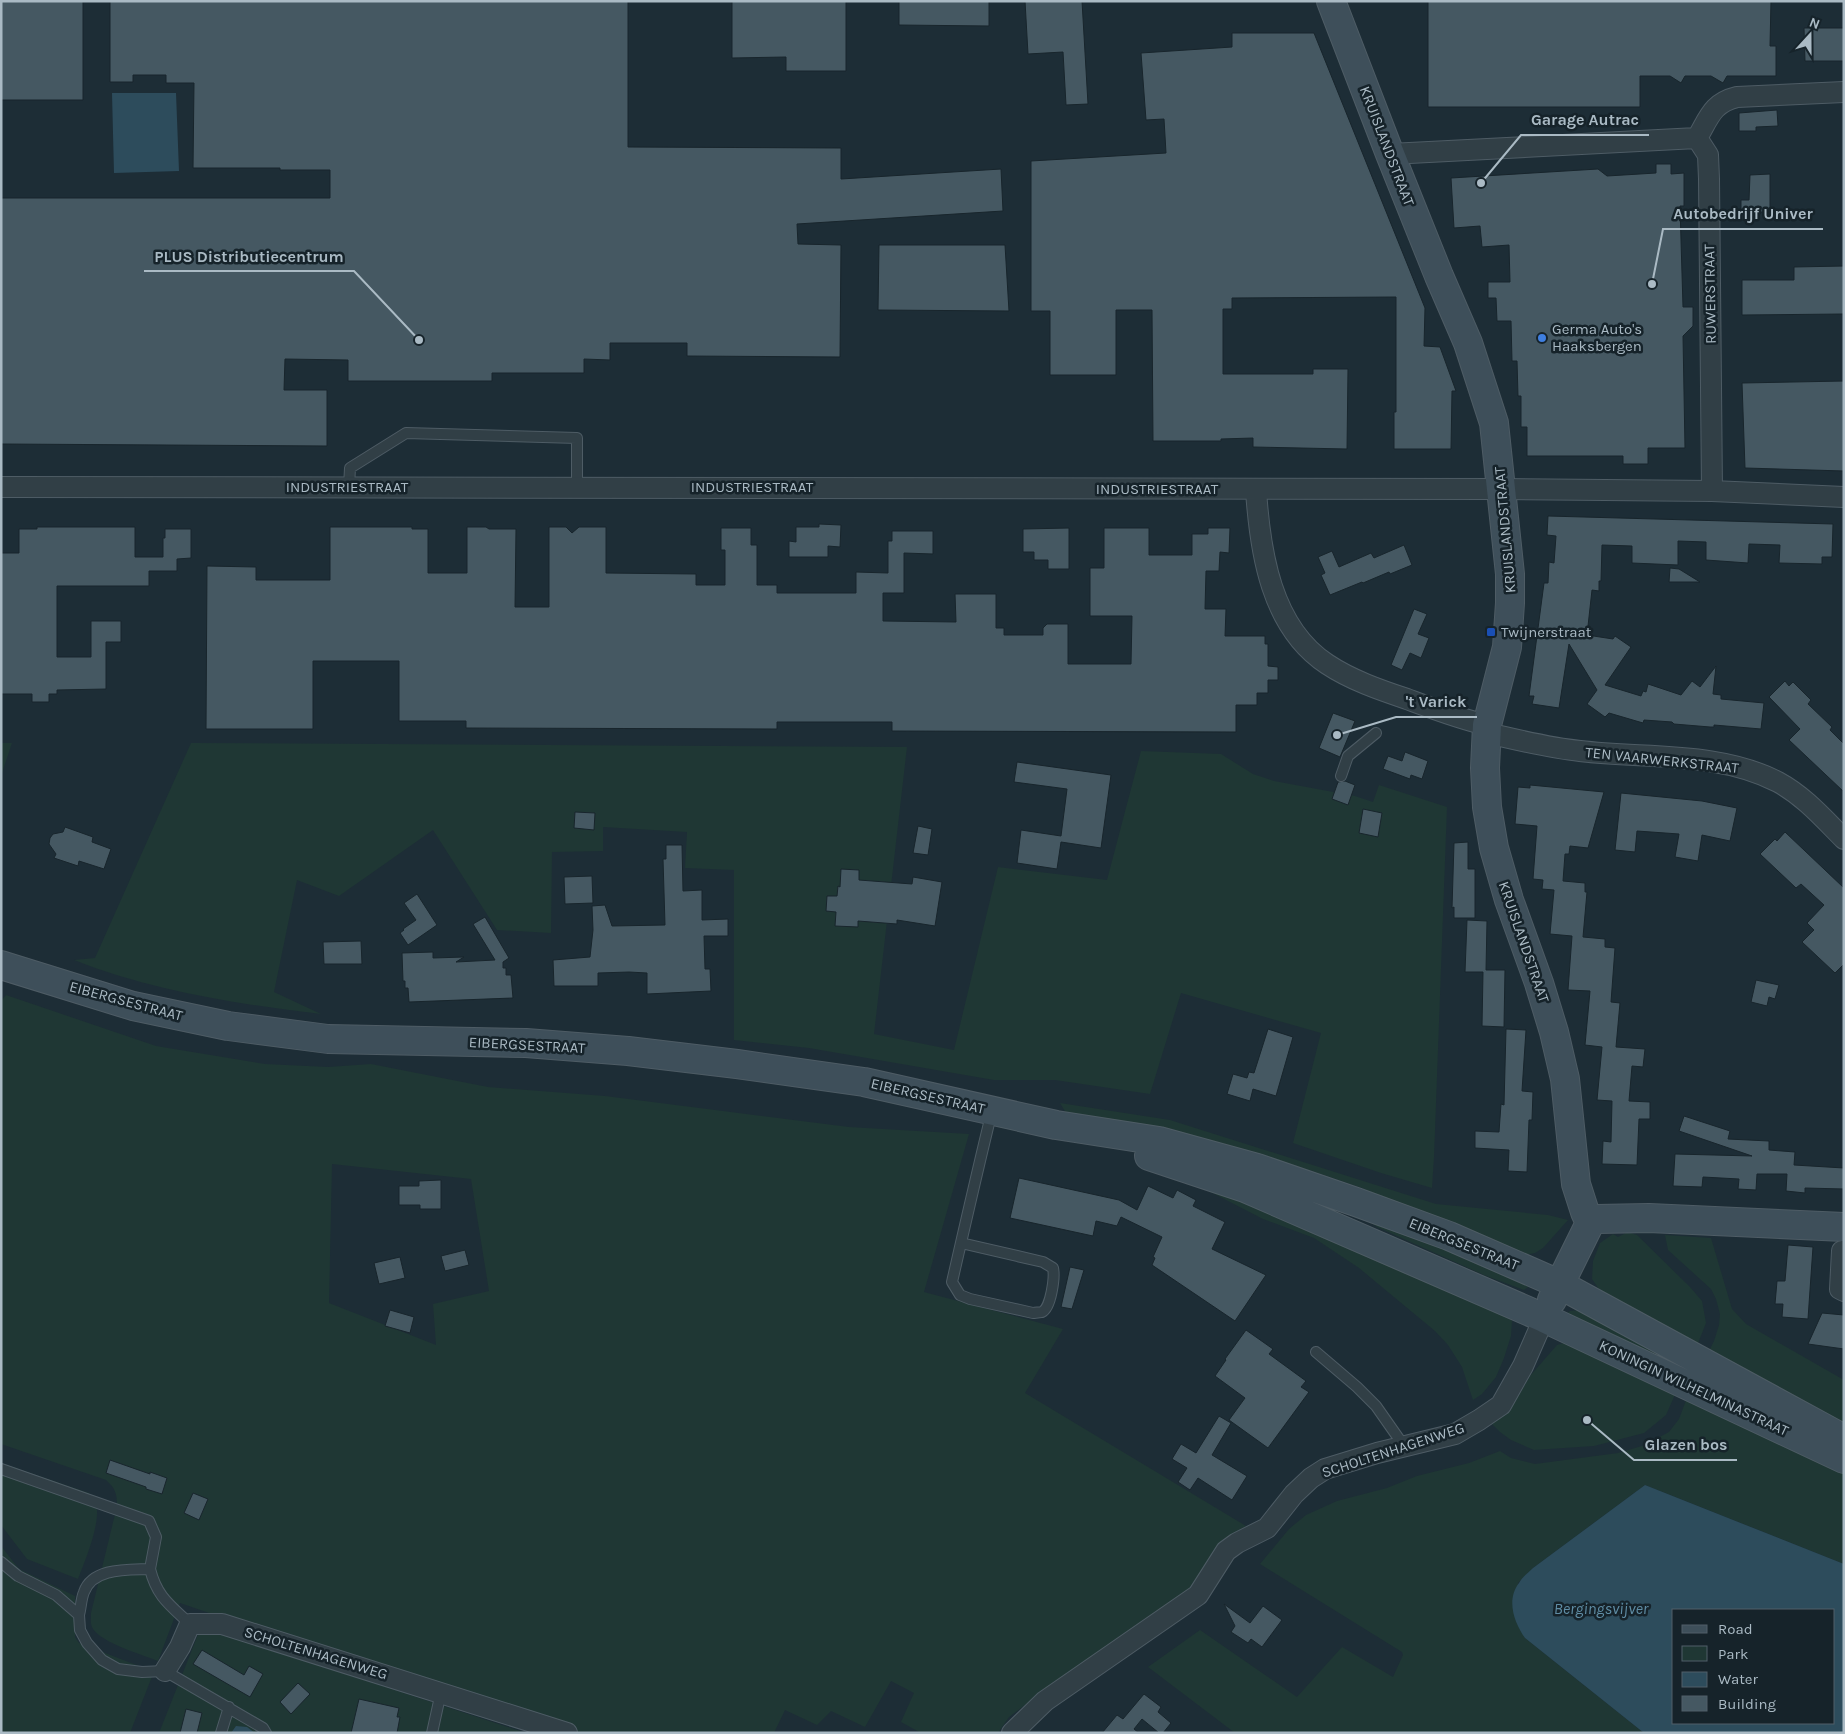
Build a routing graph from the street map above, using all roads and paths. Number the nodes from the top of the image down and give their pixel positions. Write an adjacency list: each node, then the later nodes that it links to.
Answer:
1 (1331, 1): 4 (main road, KRUISLANDSTRAAT)
2 (1844, 92): 3 (street)
3 (1697, 138): 4 (street); 10 (street, RUWERSTRAAT)
4 (1390, 154): 8 (main road, KRUISLANDSTRAAT)
5 (349, 486): 6 (street, INDUSTRIESTRAAT); 7 (street, INDUSTRIESTRAAT); 7 (lane)
6 (1, 487)
7 (577, 487): 9 (street, INDUSTRIESTRAAT)
8 (1502, 489): 9 (street, INDUSTRIESTRAAT); 10 (street); 12 (main road, KRUISLANDSTRAAT)
9 (1256, 490): 12 (street, TEN VAARWERKSTRAAT)
10 (1712, 491): 11 (street)
11 (1844, 497)
12 (1487, 729): 15 (street, TEN VAARWERKSTRAAT); 19 (main road, KRUISLANDSTRAAT)
13 (1376, 733): 14 (lane)
14 (1341, 776)
15 (1844, 839)
16 (3, 969): 17 (main road, EIBERGSESTRAAT)
17 (992, 1110): 18 (main road, EIBERGSESTRAAT); 21 (lane)
18 (1056, 1125): 22 (main road, EIBERGSESTRAAT); 24 (main road, EIBERGSESTRAAT)
19 (1590, 1223): 20 (main road); 22 (main road)
20 (1843, 1239): 23 (street)
21 (961, 1243): 21 (lane)
22 (1559, 1284): 24 (main road); 26 (main road, KONINGIN WILHELMINASTRAAT)
23 (1844, 1291)
24 (1544, 1318): 27 (street, SCHOLTENHAGENWEG); 28 (main road, KONINGIN WILHELMINASTRAAT)
25 (1316, 1352): 27 (lane)
26 (1844, 1439)
27 (1404, 1446): 41 (street, SCHOLTENHAGENWEG)
28 (1844, 1459)
29 (1, 1469): 31 (lane)
30 (1, 1562): 32 (lane)
31 (150, 1569): 32 (lane); 33 (lane)
32 (79, 1615): 34 (lane)
33 (190, 1624): 34 (street); 35 (street, SCHOLTENHAGENWEG)
34 (165, 1671): 36 (lane)
35 (441, 1692): 39 (lane); 40 (street, SCHOLTENHAGENWEG)
36 (229, 1707): 37 (lane); 38 (lane)
37 (222, 1733)
38 (266, 1733)
39 (432, 1733)
40 (567, 1733)
41 (1012, 1733)

